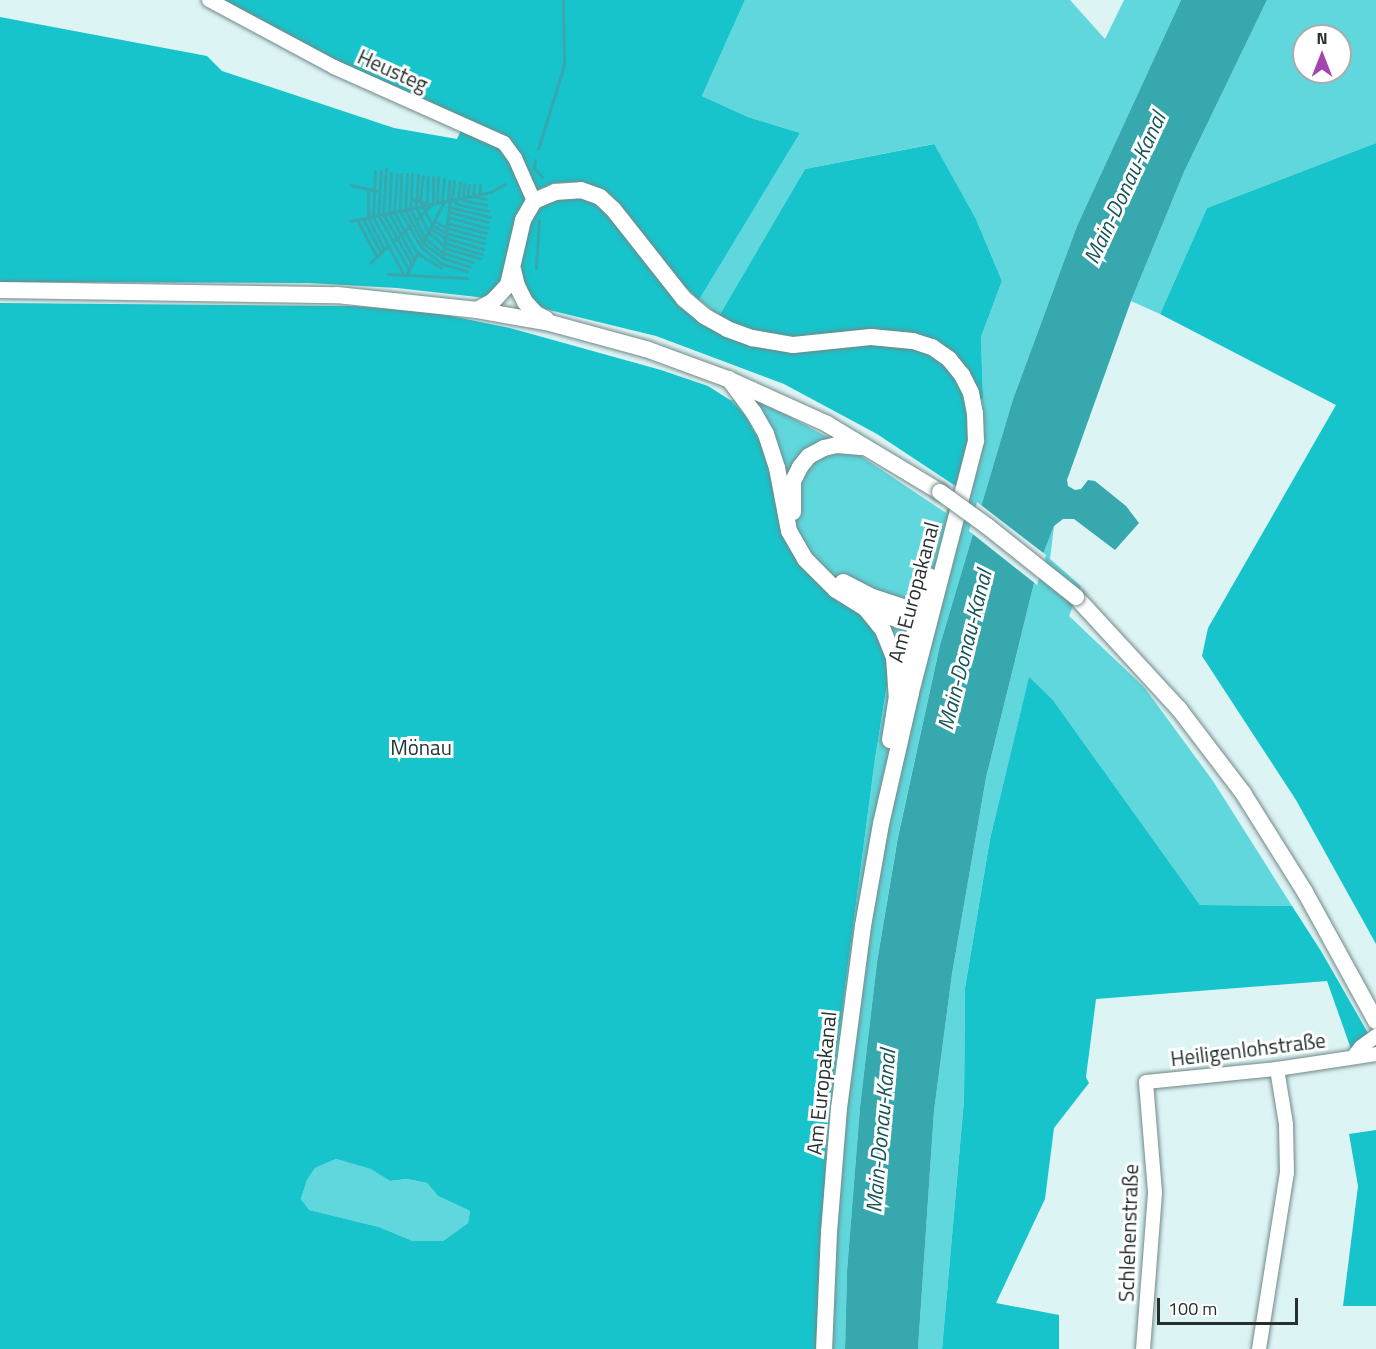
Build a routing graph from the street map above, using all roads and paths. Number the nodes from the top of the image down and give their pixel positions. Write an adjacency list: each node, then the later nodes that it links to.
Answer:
1 (209, 0): 2 (street, Heusteg)
2 (534, 201): 3 (main road); 10 (main road, Am Europakanal)
3 (513, 270): 5 (main road); 6 (main road)
4 (0, 290): 5 (main road)
5 (477, 310): 6 (main road)
6 (550, 323): 7 (main road)
7 (728, 378): 8 (main road); 9 (main road)
8 (869, 448): 10 (main road); 13 (main road, bridge)
9 (866, 609): 10 (main road); 11 (main road)
10 (923, 619): 11 (main road, Am Europakanal); 12 (main road, Am Europakanal)
11 (897, 696): 12 (main road, Am Europakanal)
12 (881, 824): 19 (main road, Am Europakanal)
13 (1376, 1022)
14 (1376, 1036): 16 (street, Heiligenlohstraße)
15 (1376, 1054): 16 (street, Heiligenlohstraße)
16 (1354, 1056): 17 (street, Heiligenlohstraße)
17 (1277, 1069): 18 (street, Heiligenlohstraße); 21 (street)
18 (1146, 1082): 20 (street, Schlehenstraße)
19 (824, 1349)
20 (1143, 1349)
21 (1258, 1349)

